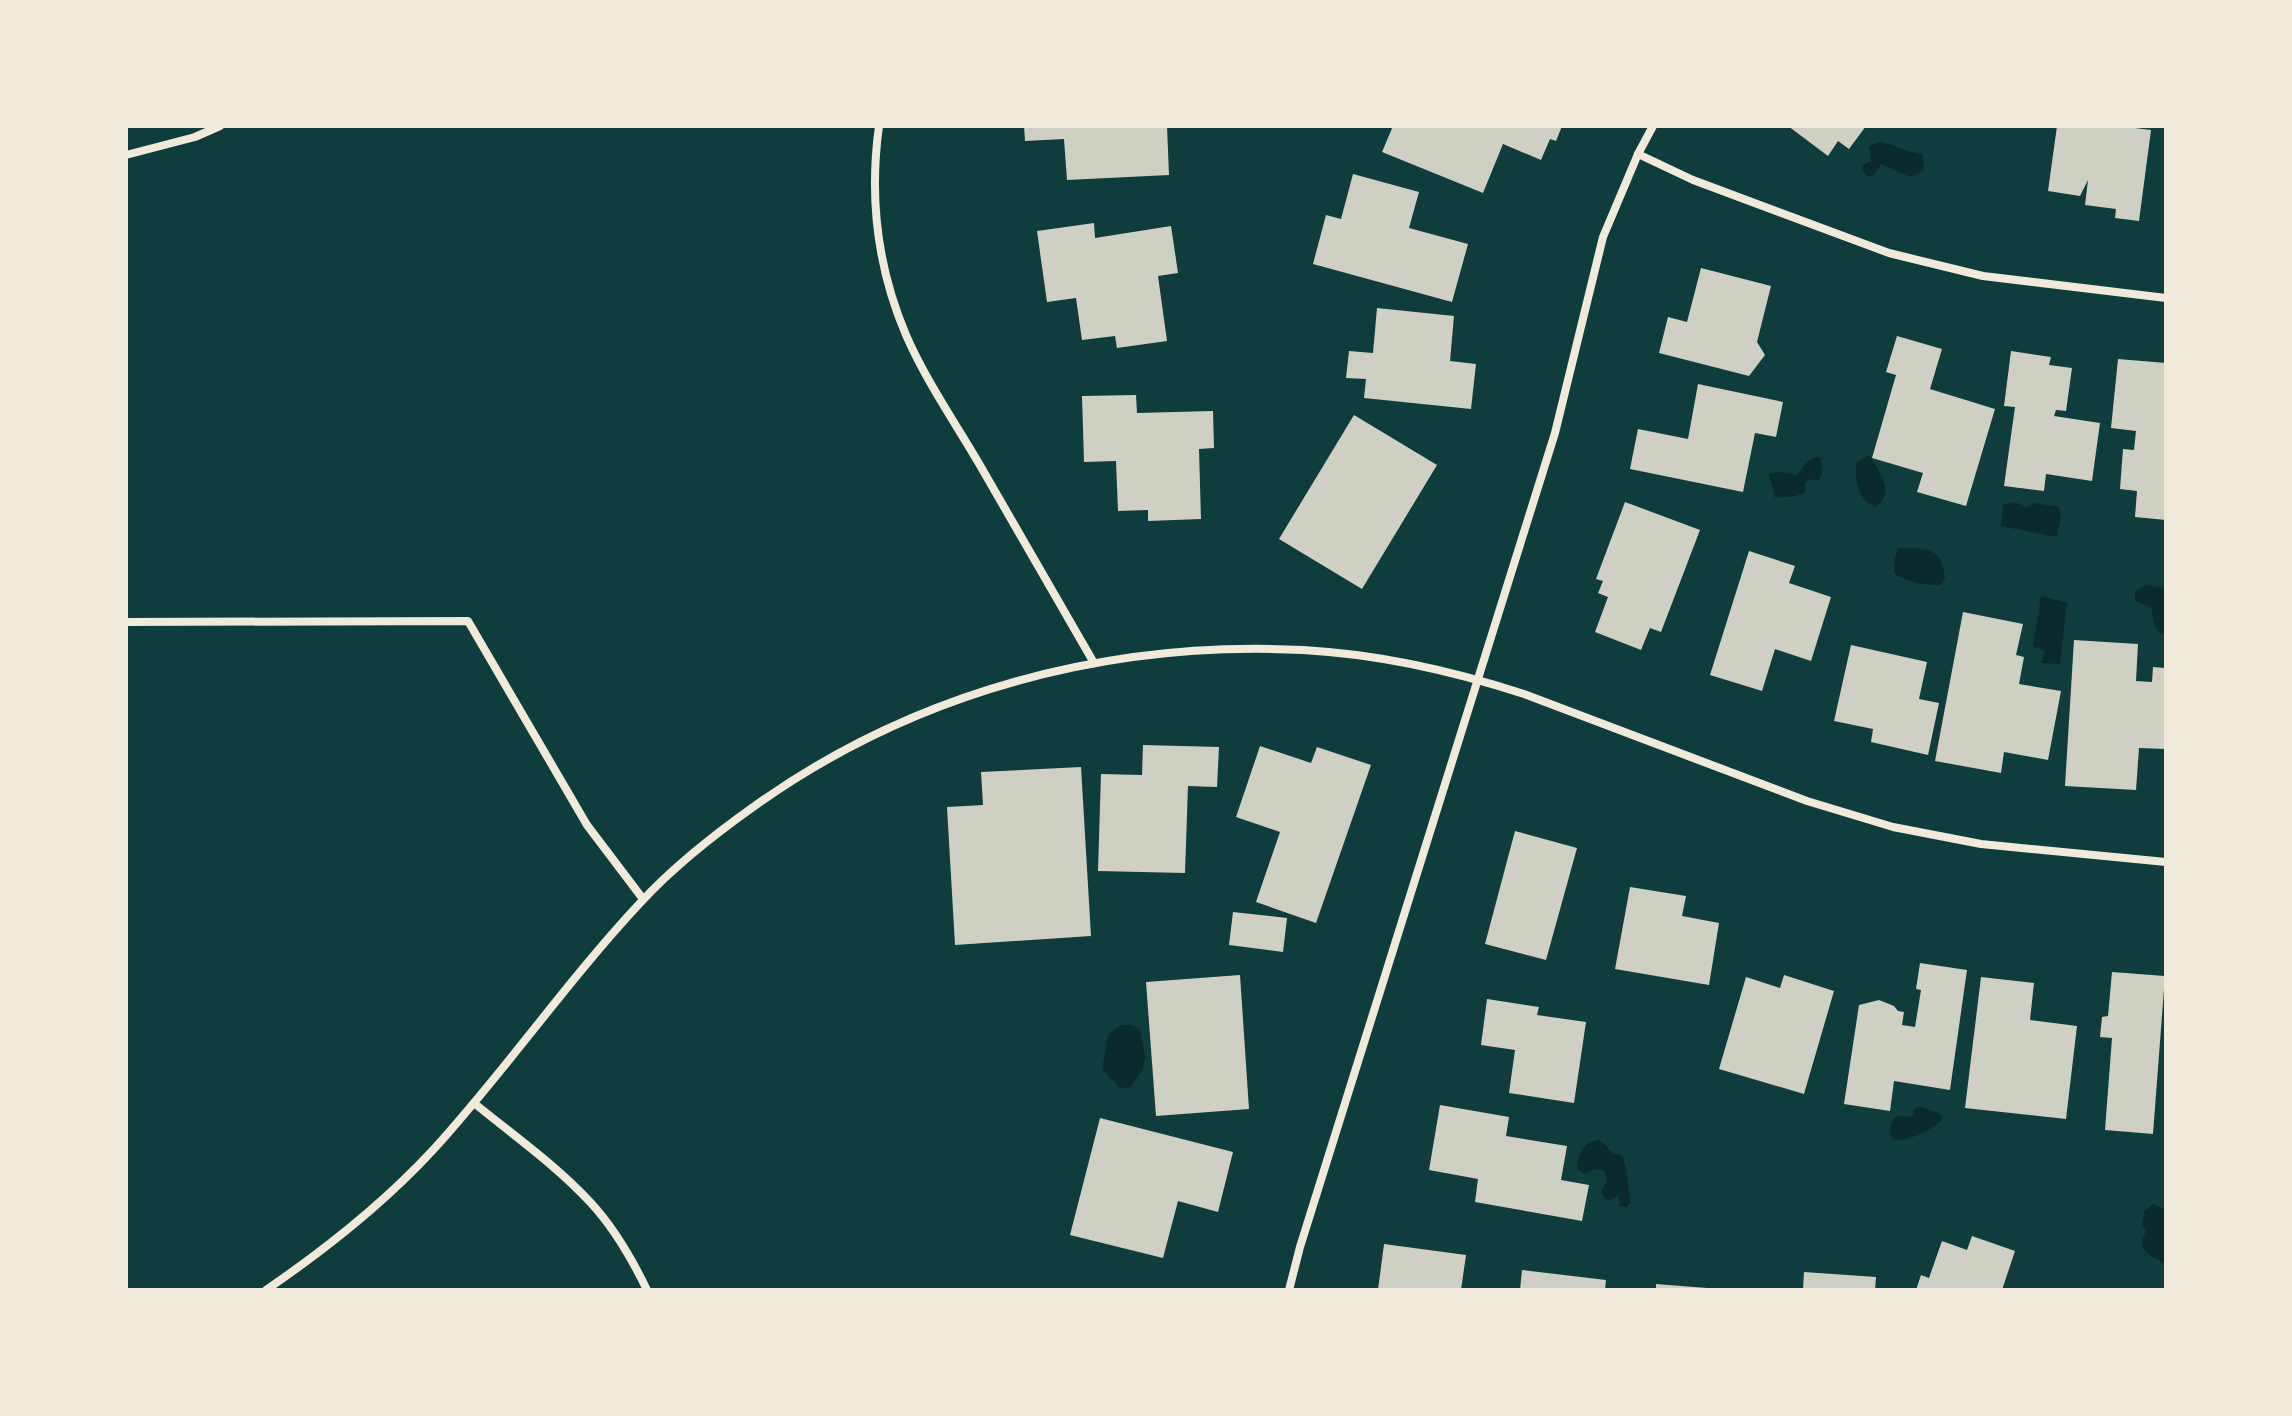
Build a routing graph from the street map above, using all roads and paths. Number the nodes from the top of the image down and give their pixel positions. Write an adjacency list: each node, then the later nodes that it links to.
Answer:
1 (220, 126): 5 (street)
2 (879, 126): 8 (street)
3 (1653, 126): 4 (street)
4 (1638, 154): 6 (street); 9 (street)
5 (126, 155)
6 (2166, 298)
7 (126, 622): 11 (street)
8 (1094, 663): 9 (street); 11 (street)
9 (1479, 680): 10 (street); 15 (street)
10 (2166, 862)
11 (643, 899): 12 (street)
12 (474, 1103): 13 (street); 14 (street)
13 (266, 1290)
14 (647, 1290)
15 (1289, 1290)

